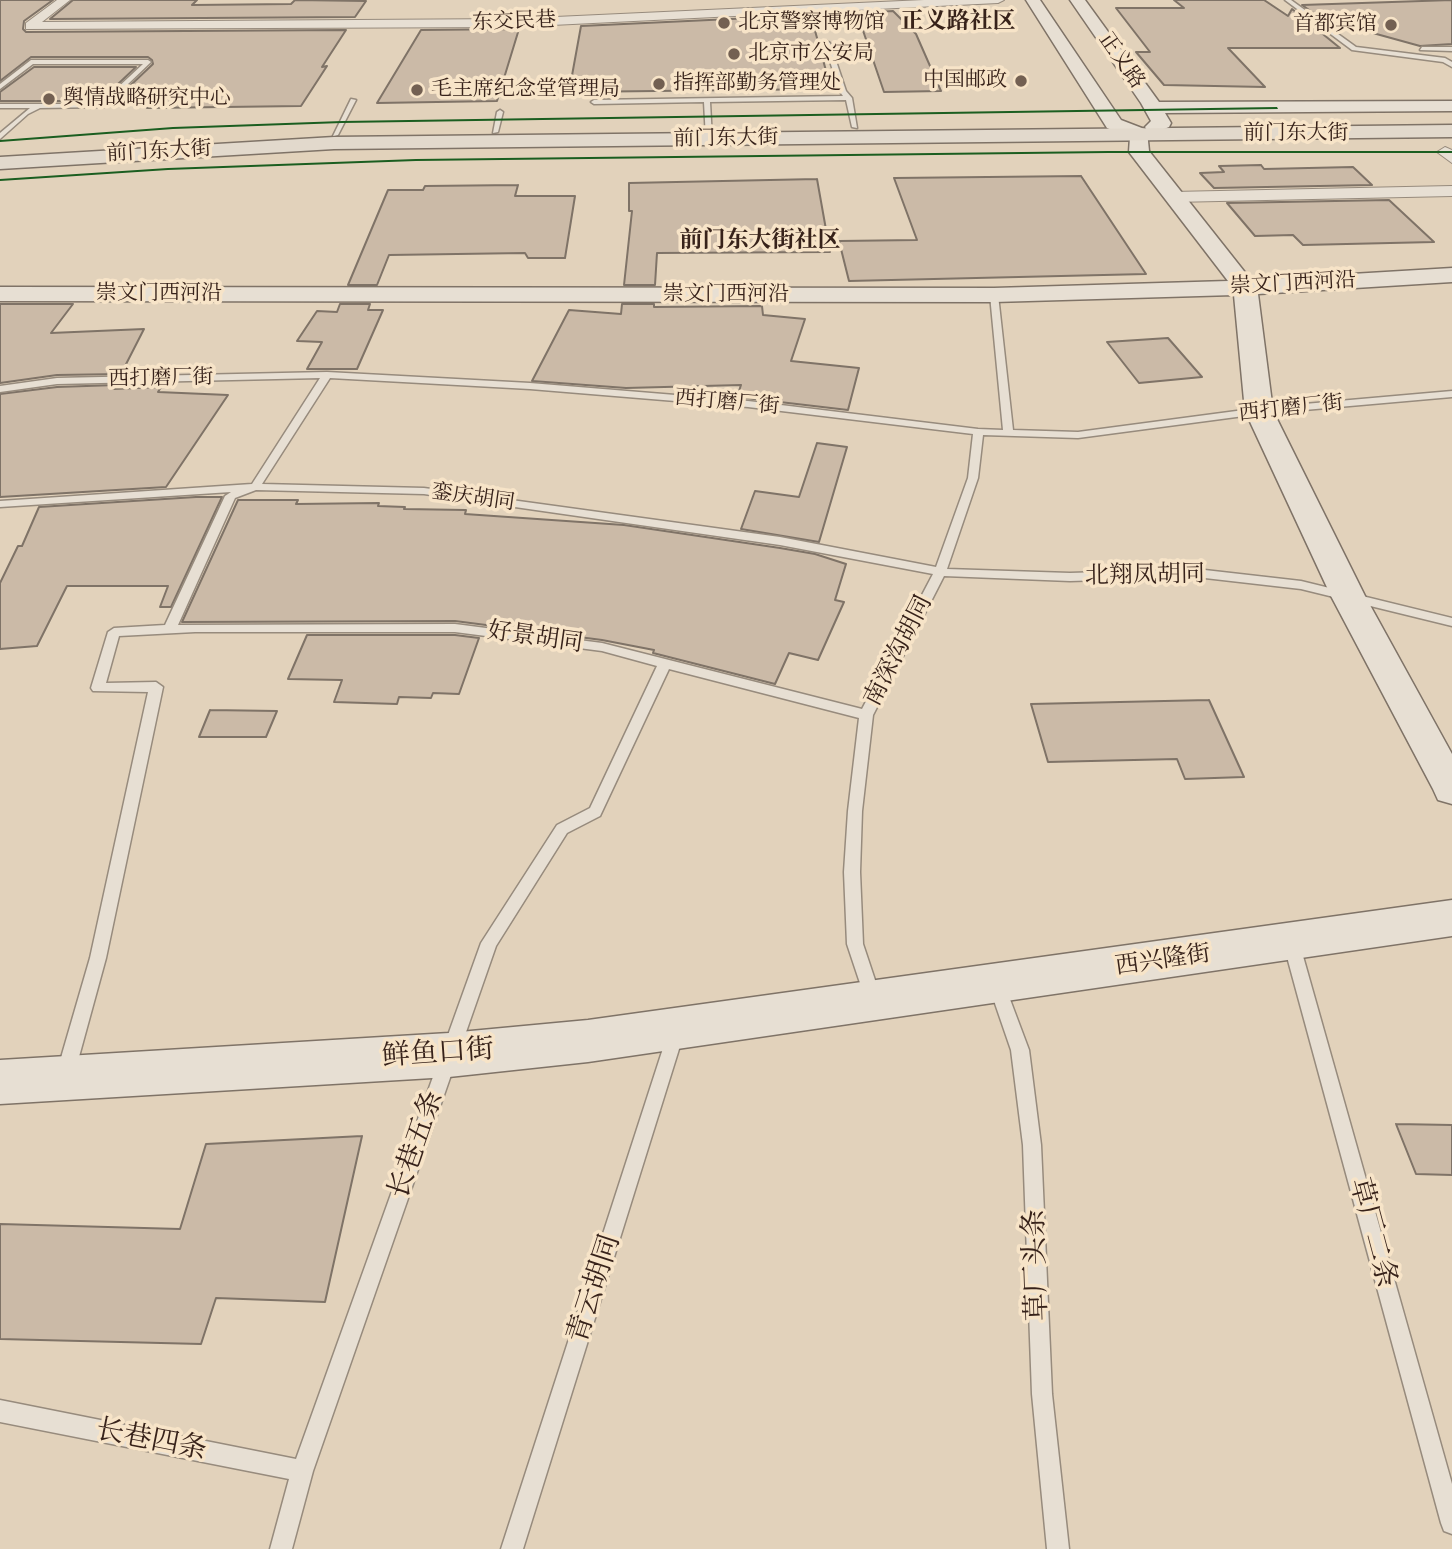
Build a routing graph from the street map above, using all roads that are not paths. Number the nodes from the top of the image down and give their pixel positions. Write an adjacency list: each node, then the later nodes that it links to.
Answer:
1 (64, 0): 2 (street, 东交民巷)
2 (998, 0)
3 (1033, 0): 23 (street, 正义路)
4 (1077, 0): 20 (street, 正义路)
5 (1288, 0): 8 (lane)
6 (827, 43): 11 (lane)
7 (1452, 50): 8 (lane)
8 (1419, 56): 9 (lane)
9 (1452, 65)
10 (0, 87): 16 (lane)
11 (849, 99): 13 (lane); 24 (lane)
12 (353, 100): 29 (lane)
13 (707, 101): 14 (lane); 27 (lane)
14 (594, 102)
15 (0, 106): 16 (lane)
16 (39, 106): 30 (lane)
17 (1452, 106): 18 (street)
18 (1277, 108): 20 (street); 22 (street)
19 (500, 112): 26 (lane)
20 (1157, 116): 22 (main road, 前门东大街); 23 (main road, 前门东大街); 28 (street)
21 (1452, 120): 22 (main road, 前门东大街)
22 (1353, 121)
23 (1114, 124): 24 (main road, 前门东大街); 28 (street)
24 (855, 127): 27 (main road, 前门东大街)
25 (1452, 131): 28 (main road, 前门东大街)
26 (495, 132): 27 (main road, 前门东大街); 29 (main road, 前门东大街)
27 (708, 134): 28 (main road, 前门东大街); 32 (main road, 前门东大街)
28 (1140, 134): 34 (street)
29 (335, 135): 31 (main road, 前门东大街)
30 (0, 137)
31 (0, 153)
32 (0, 163)
33 (1452, 191): 34 (street)
34 (1173, 197): 36 (street)
35 (1452, 275): 36 (street, 崇文门西河沿)
36 (1245, 288): 38 (street, 崇文门西河沿); 42 (street)
37 (0, 294): 38 (street, 崇文门西河沿)
38 (994, 295): 44 (lane)
39 (327, 375): 40 (lane, 西打磨厂街); 43 (lane, 西打磨厂街); 45 (lane)
40 (0, 389)
41 (1452, 394): 42 (lane, 西打磨厂街)
42 (1259, 411): 44 (lane, 西打磨厂街); 48 (street)
43 (978, 432): 44 (lane, 西打磨厂街); 47 (lane, 南深沟胡同)
44 (1008, 432)
45 (255, 487): 46 (lane, 銮庆胡同); 47 (lane, 銮庆胡同); 50 (lane)
46 (0, 504)
47 (940, 572): 48 (lane, 北翔凤胡同); 52 (lane, 南深沟胡同)
48 (1348, 596): 49 (lane, 北翔凤胡同); 53 (street)
49 (1452, 622)
50 (195, 628): 51 (lane, 好景胡同); 60 (lane, 好景胡同)
51 (665, 663): 52 (lane, 好景胡同); 59 (lane, 长巷五条)
52 (866, 715): 57 (lane, 南深沟胡同)
53 (1452, 789)
54 (1452, 918): 55 (street, 西兴隆街)
55 (1291, 942): 56 (street, 西兴隆街); 64 (lane, 草厂二条)
56 (997, 984): 57 (street, 西兴隆街); 67 (lane, 草厂头条)
57 (874, 1001): 58 (street, 鲜鱼口街)
58 (678, 1029): 59 (street, 鲜鱼口街); 66 (lane, 青云胡同)
59 (449, 1055): 60 (street, 鲜鱼口街); 63 (lane, 长巷五条)
60 (65, 1076): 61 (street, 鲜鱼口街)
61 (0, 1082)
62 (0, 1411): 63 (lane, 长巷四条)
63 (302, 1471): 65 (lane, 长巷五条)
64 (1452, 1523)
65 (281, 1549)
66 (512, 1549)
67 (1058, 1549)

